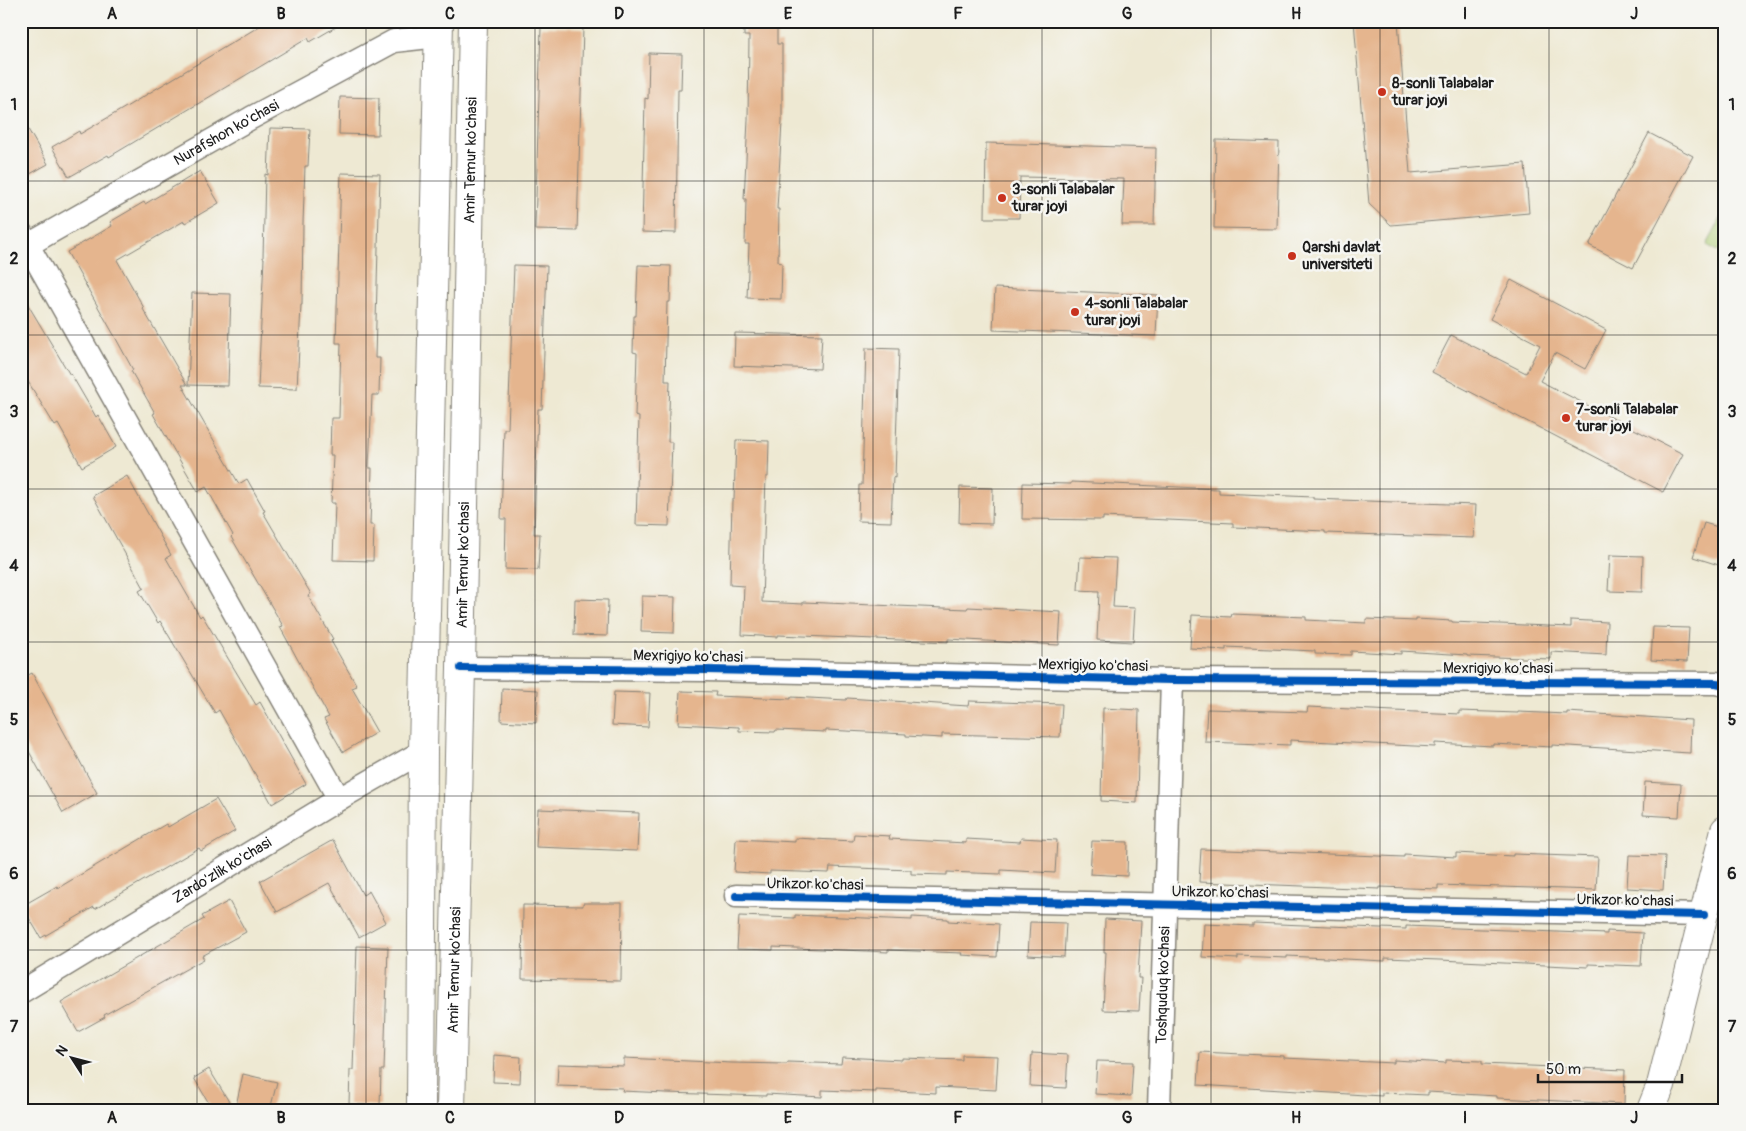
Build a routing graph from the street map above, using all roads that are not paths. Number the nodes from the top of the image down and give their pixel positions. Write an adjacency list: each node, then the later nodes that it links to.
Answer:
1 (473, 21): 4 (main road, Amir Temur ko'chasi)
2 (438, 28): 3 (street, Nurafshon ko'chasi); 7 (main road)
3 (24, 243): 8 (street)
4 (461, 668): 5 (street, Mexrigiyo ko'chasi); 15 (main road, Amir Temur ko'chasi)
5 (1172, 680): 6 (street, Mexrigiyo ko'chasi); 11 (street, Toshquduq ko'chasi)
6 (1725, 685)
7 (423, 751): 8 (street, Zardo'zlik ko'chasi); 14 (main road)
8 (339, 799): 13 (street, Zardo'zlik ko'chasi)
9 (1725, 830): 12 (main road)
10 (736, 896): 11 (street, Urikzor ko'chasi)
11 (1165, 905): 12 (street, Urikzor ko'chasi); 16 (street, Toshquduq ko'chasi)
12 (1704, 915): 17 (main road)
13 (21, 992)
14 (421, 1110)
15 (451, 1110)
16 (1159, 1110)
17 (1651, 1110)

